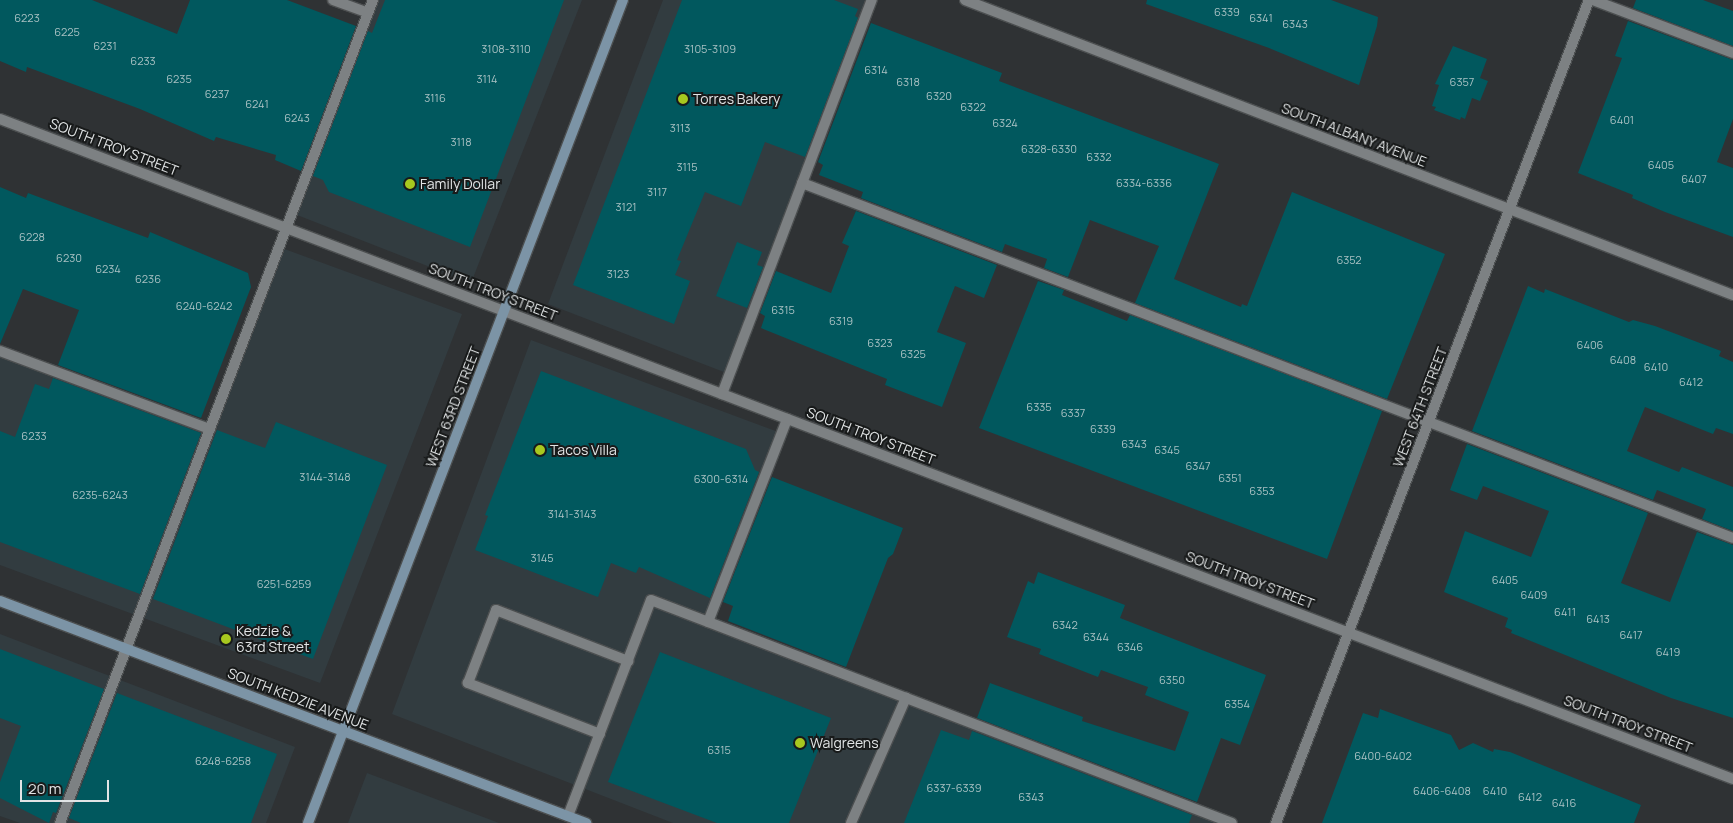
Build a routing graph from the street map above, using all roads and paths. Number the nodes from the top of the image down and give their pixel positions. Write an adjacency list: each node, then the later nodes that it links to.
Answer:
1 (333, 0): 7 (street)
2 (373, 0): 7 (street)
3 (623, 0): 14 (main road, WEST 63RD STREET)
4 (872, 0): 10 (street)
5 (964, 0): 11 (street, SOUTH ALBANY AVENUE)
6 (1591, 0): 8 (street); 11 (street, WEST 64TH STREET)
7 (368, 13): 12 (street)
8 (1733, 54)
9 (0, 119): 12 (street, SOUTH TROY STREET)
10 (802, 183): 16 (street); 18 (street)
11 (1510, 209): 13 (street, SOUTH ALBANY AVENUE); 18 (street, WEST 64TH STREET)
12 (286, 227): 14 (street, SOUTH TROY STREET); 19 (street)
13 (1733, 295)
14 (504, 311): 16 (street, SOUTH TROY STREET); 27 (main road, WEST 63RD STREET)
15 (0, 351): 19 (street)
16 (722, 394): 17 (street, SOUTH TROY STREET)
17 (787, 419): 22 (street); 23 (street, SOUTH TROY STREET)
18 (1429, 422): 20 (street); 23 (street, WEST 64TH STREET)
19 (210, 429): 24 (street)
20 (1733, 538)
21 (0, 601): 24 (main road, SOUTH KEDZIE AVENUE)
22 (708, 622): 25 (street); 26 (street)
23 (1348, 632): 29 (street, SOUTH TROY STREET); 36 (street, WEST 64TH STREET)
24 (126, 649): 27 (main road, SOUTH KEDZIE AVENUE); 31 (street)
25 (628, 661): 28 (street); 28 (street)
26 (906, 698): 34 (street); 35 (street)
27 (344, 731): 30 (main road, SOUTH KEDZIE AVENUE); 32 (main road, WEST 63RD STREET)
28 (600, 734): 30 (street)
29 (1733, 779)
30 (568, 816): 33 (main road, SOUTH KEDZIE AVENUE)
31 (60, 823)
32 (308, 823)
33 (584, 823)
34 (851, 823)
35 (1232, 823)
36 (1276, 823)

